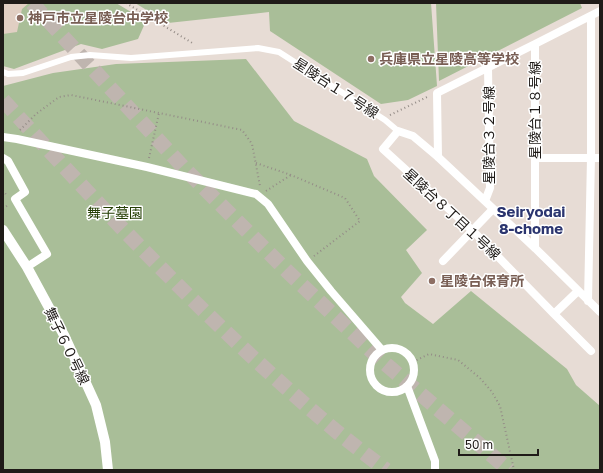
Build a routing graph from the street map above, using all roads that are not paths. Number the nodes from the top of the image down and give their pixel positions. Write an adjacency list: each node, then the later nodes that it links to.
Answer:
1 (600, 11): 2 (street, 星陵台１８号線)
2 (591, 16): 3 (street, 星陵台１８号線); 11 (street)
3 (535, 44): 4 (street); 10 (street, 星陵台１８号線)
4 (488, 68): 8 (street); 13 (street, 星陵台３２号線)
5 (3, 72): 6 (street, 星陵台１７号線)
6 (398, 131): 8 (street, 星陵台１７号線); 16 (street, 星陵台８丁目１号線)
7 (3, 137): 24 (street)
8 (438, 157): 13 (street, 星陵台１７号線)
9 (3, 158): 19 (street)
10 (535, 158): 11 (street); 17 (street, 星陵台１８号線)
11 (591, 158): 12 (street); 21 (street)
12 (600, 158)
13 (485, 201): 14 (street, 星陵台１７号線)
14 (493, 209): 16 (street); 17 (street, 星陵台１７号線)
15 (3, 230): 19 (street, 舞子６０号線)
16 (473, 231): 18 (street); 23 (street, 星陵台８丁目１号線)
17 (535, 248): 20 (street, 星陵台１７号線)
18 (443, 261)
19 (27, 267): 27 (street, 舞子６０号線)
20 (578, 291): 21 (street, 星陵台１７号線); 23 (street)
21 (588, 301): 22 (street, 星陵台１７号線)
22 (600, 312)
23 (554, 314): 25 (street, 星陵台８丁目１号線)
24 (382, 350): 26 (street); 26 (street)
25 (591, 351)
26 (407, 386): 28 (street)
27 (108, 470)
28 (435, 470)

